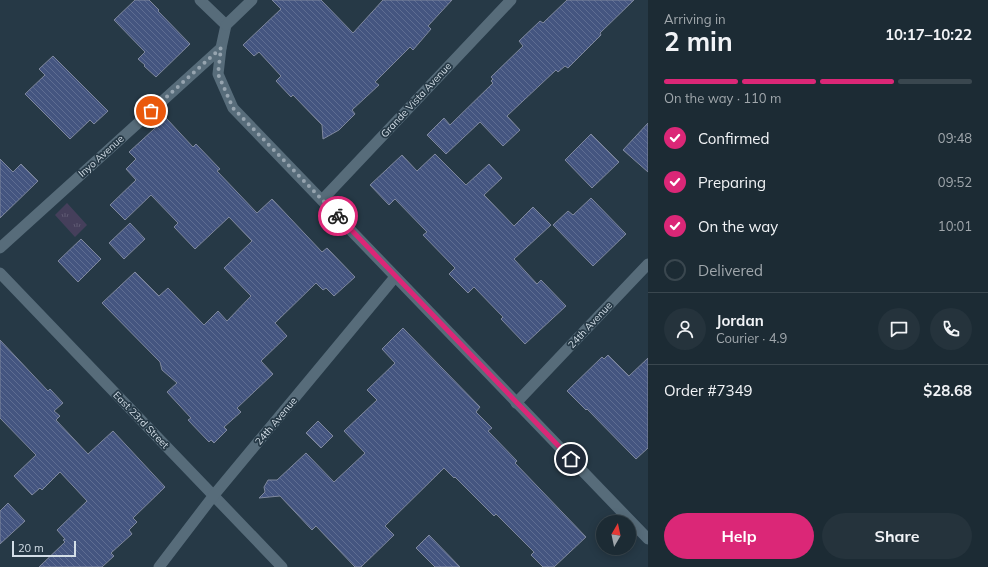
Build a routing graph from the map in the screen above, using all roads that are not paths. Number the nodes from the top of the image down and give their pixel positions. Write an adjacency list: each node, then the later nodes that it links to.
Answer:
1 (200, 0): 4 (street)
2 (252, 0): 4 (street)
3 (511, 0): 6 (street, Grande Vista Avenue)
4 (226, 26): 5 (street)
5 (221, 48): 6 (street); 7 (street, Inyo Avenue)
6 (322, 200): 10 (street)
7 (0, 248)
8 (648, 264): 11 (street, 24th Avenue)
9 (0, 273): 12 (street, East 23rd Street)
10 (395, 277): 11 (street); 12 (street, 24th Avenue)
11 (516, 403): 13 (street)
12 (214, 495): 14 (street, 24th Avenue); 15 (street, East 23rd Street)
13 (648, 538)
14 (159, 567)
15 (282, 567)

